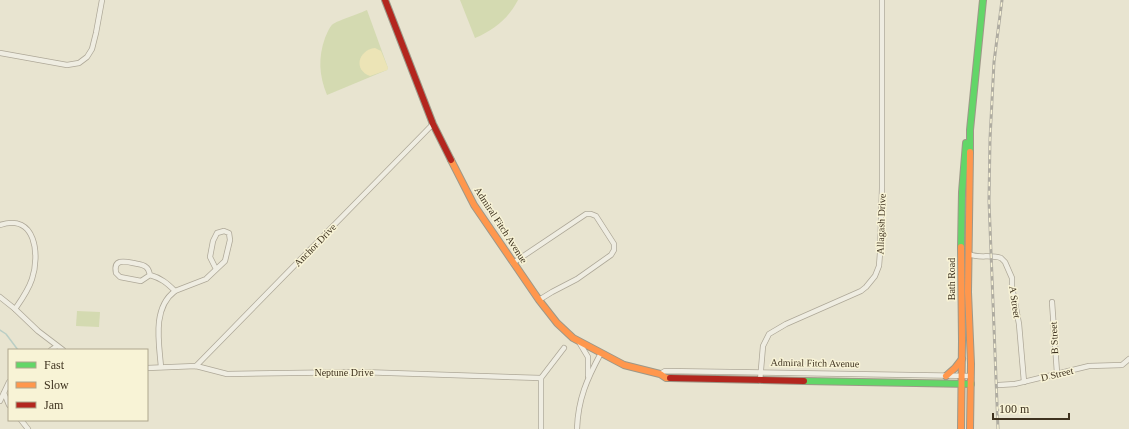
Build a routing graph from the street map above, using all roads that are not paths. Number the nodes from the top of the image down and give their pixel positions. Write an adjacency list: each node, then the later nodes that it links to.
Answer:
1 (102, 0): 5 (street)
2 (385, 0): 6 (street, Admiral Fitch Avenue)
3 (882, 0): 29 (street, Allagash Drive)
4 (983, 0): 7 (street, Bath Road)
5 (0, 53)
6 (433, 124): 10 (street, Admiral Fitch Avenue); 26 (street, Anchor Drive)
7 (970, 130): 9 (street, Bath Road); 24 (street, Bath Road)
8 (0, 226): 17 (street)
9 (969, 254): 34 (street, Bath Road); 38 (street, A Street)
10 (513, 263): 15 (street, Admiral Fitch Avenue); 15 (street)
11 (216, 269): 11 (street); 13 (street)
12 (150, 275): 12 (street); 13 (street)
13 (174, 290): 27 (street)
14 (0, 297): 17 (street)
15 (540, 300): 18 (street, Admiral Fitch Avenue)
16 (1052, 302): 30 (street, B Street)
17 (15, 309): 19 (street)
18 (579, 342): 23 (street, Admiral Fitch Avenue); 36 (street)
19 (57, 346): 21 (street); 22 (street)
20 (564, 348): 35 (street)
21 (52, 349)
22 (62, 349)
23 (601, 353): 31 (street, Admiral Fitch Avenue); 36 (street)
24 (962, 358): 32 (street); 33 (street, Bath Road)
25 (1129, 359): 30 (street, D Street)
26 (196, 366): 27 (street, Neptune Drive); 35 (street, Neptune Drive)
27 (161, 367): 28 (street, Neptune Drive)
28 (148, 368)
29 (761, 372): 31 (street, Admiral Fitch Avenue); 32 (street, Admiral Fitch Avenue); 37 (street, Allagash Drive)
30 (1057, 373): 38 (street, D Street)
31 (660, 374): 37 (street, Admiral Fitch Avenue)
32 (946, 376): 33 (street, Admiral Fitch Avenue)
33 (962, 376): 34 (street, Admiral Fitch Avenue); 40 (street, Bath Road)
34 (971, 376): 41 (street, Bath Road)
35 (541, 378): 48 (street)
36 (588, 379): 49 (street)
37 (760, 380): 40 (street, Admiral Fitch Avenue)
38 (1024, 382): 42 (street, D Street)
39 (8, 384): 43 (street)
40 (961, 384): 41 (street, Admiral Fitch Avenue); 50 (street, Bath Road)
41 (971, 384): 51 (street, Bath Road)
42 (999, 385)
43 (4, 393): 44 (street); 45 (street)
44 (0, 400)
45 (8, 403)
46 (22, 421): 47 (street)
47 (28, 429)
48 (541, 429)
49 (577, 429)
50 (961, 429)
51 (970, 429)

